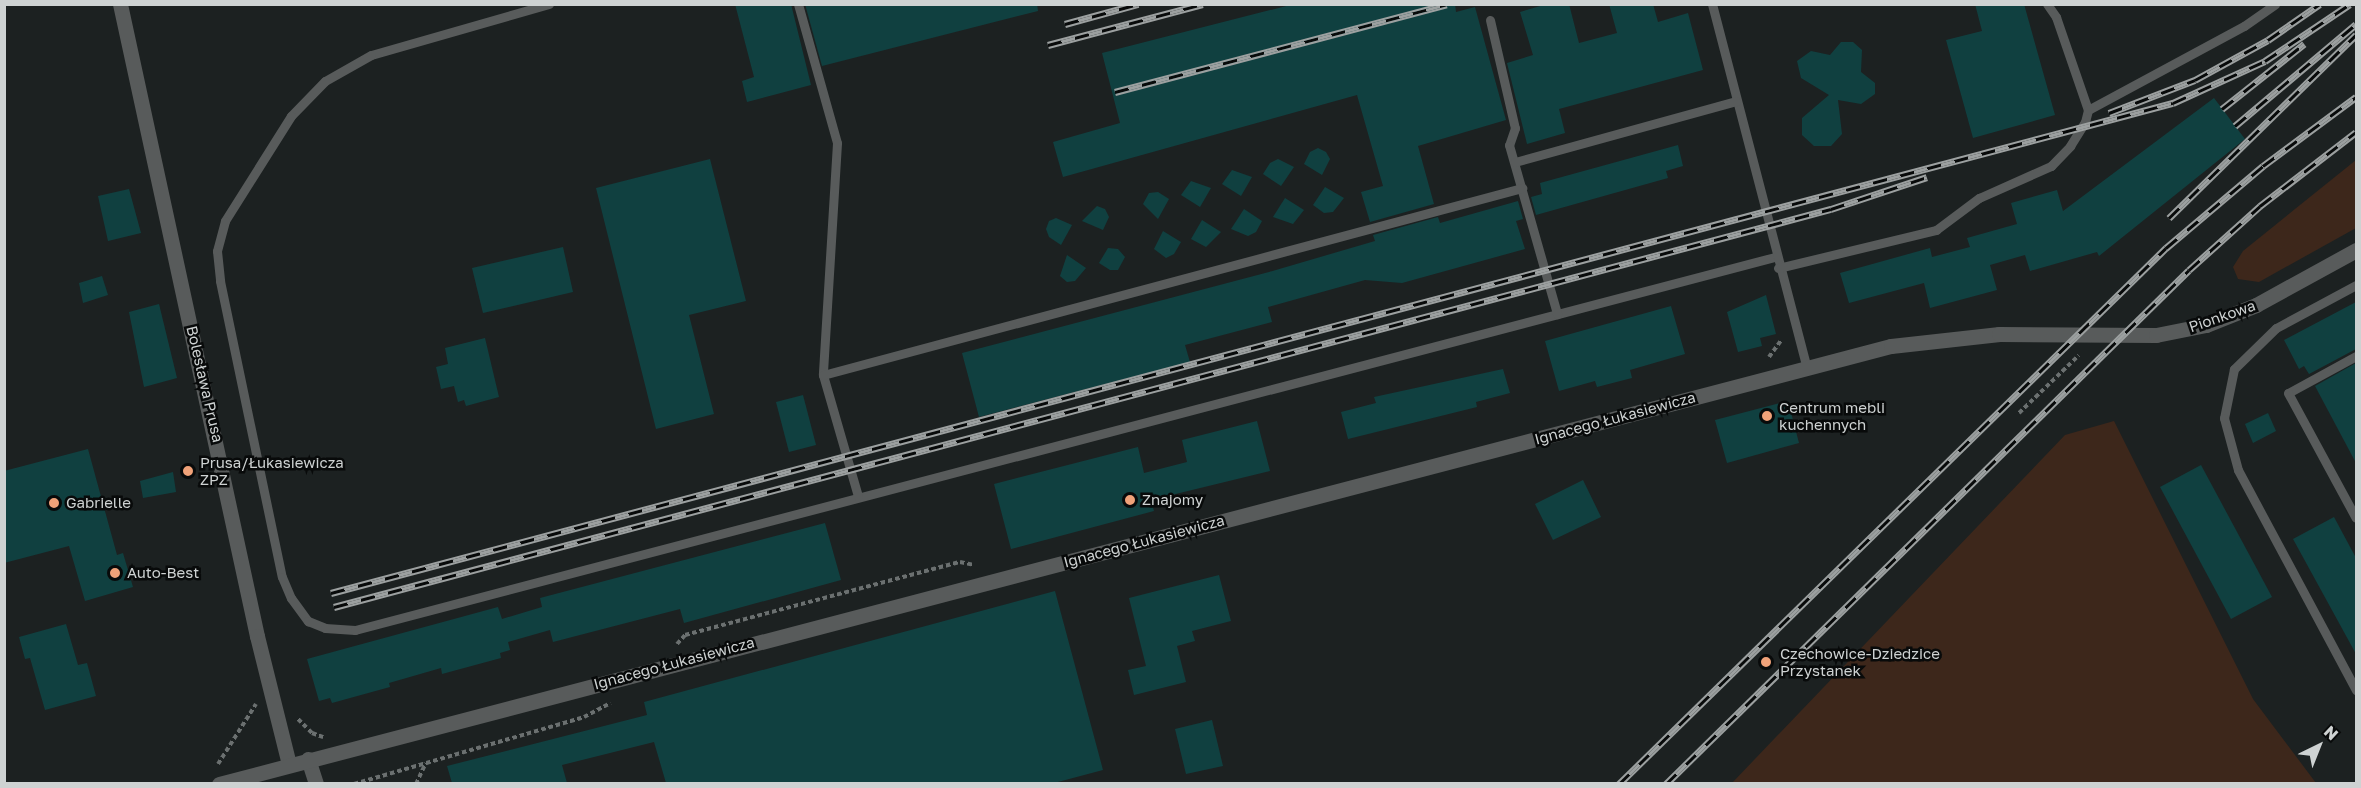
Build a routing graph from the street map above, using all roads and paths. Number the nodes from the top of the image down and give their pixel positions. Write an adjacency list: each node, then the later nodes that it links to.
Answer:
1 (120, 4): 26 (street, Bolesława Prusa)
2 (549, 4): 23 (lane)
3 (798, 4): 21 (lane)
4 (1712, 4): 8 (lane)
5 (2047, 4): 9 (lane)
6 (2275, 4): 9 (lane)
7 (1490, 20): 10 (lane)
8 (1736, 101): 10 (lane); 13 (lane)
9 (2088, 110): 14 (lane)
10 (1515, 162): 11 (lane)
11 (1522, 188): 16 (lane); 21 (lane)
12 (2356, 250): 17 (street, Pionkowa)
13 (1775, 257): 14 (lane); 16 (lane)
14 (1778, 268): 20 (lane)
15 (2356, 285): 25 (lane)
16 (1557, 314): 23 (lane)
17 (2100, 334): 18 (street, Pionkowa); 22 (path)
18 (2075, 336): 20 (street, Ignacego Łukasiewicza)
19 (2356, 356): 24 (lane)
20 (1806, 366): 27 (street, Ignacego Łukasiewicza)
21 (823, 375): 23 (lane)
22 (2019, 412)
23 (858, 496)
24 (2356, 518)
25 (2356, 690)
26 (270, 694): 29 (street, Bolesława Prusa); 30 (path)
27 (308, 759): 29 (street, Ignacego Łukasiewicza); 31 (street)
28 (427, 762): 32 (path)
29 (289, 764): 30 (street, Ignacego Łukasiewicza)
30 (221, 783)
31 (316, 783)
32 (416, 783)

